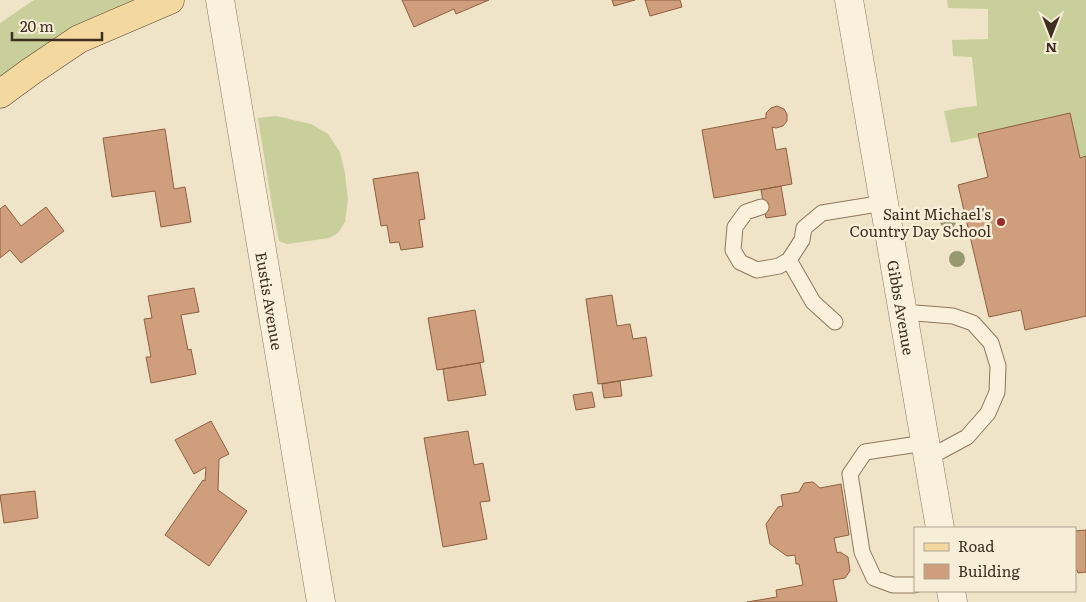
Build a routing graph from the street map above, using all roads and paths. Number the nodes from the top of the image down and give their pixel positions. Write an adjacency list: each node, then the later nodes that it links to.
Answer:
1 (170, 0): 4 (main road)
2 (220, 0): 13 (street, Eustis Avenue)
3 (849, 0): 5 (street, Gibbs Avenue)
4 (0, 94)
5 (884, 203): 7 (lane); 8 (street, Gibbs Avenue)
6 (761, 207): 7 (lane)
7 (789, 260): 9 (lane)
8 (903, 312): 10 (street, Gibbs Avenue); 10 (lane)
9 (835, 322)
10 (927, 450): 11 (street, Gibbs Avenue); 12 (lane)
11 (940, 527)
12 (914, 585)
13 (321, 602)

